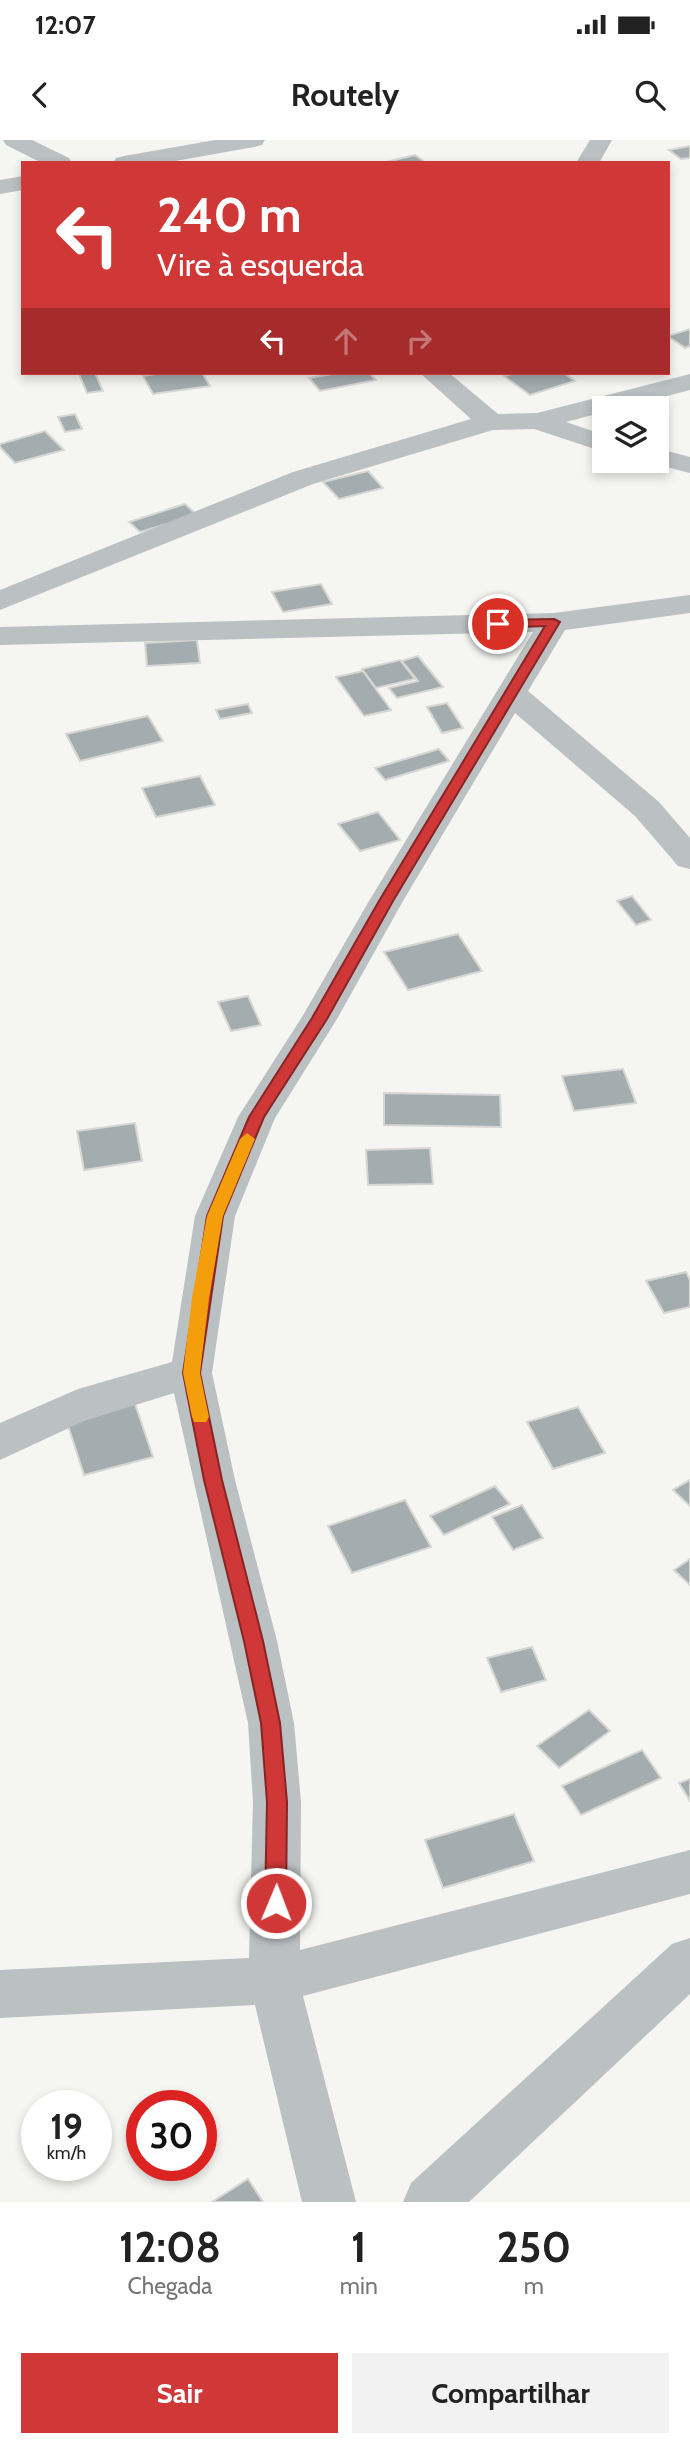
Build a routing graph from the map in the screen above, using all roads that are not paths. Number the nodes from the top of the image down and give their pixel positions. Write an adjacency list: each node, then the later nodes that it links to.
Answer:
1 (14, 140): 4 (street)
2 (254, 140): 5 (street)
3 (600, 140): 6 (street)
4 (57, 161)
5 (135, 161)
6 (588, 161)
7 (21, 183): 8 (street)
8 (0, 187)
9 (435, 375): 16 (street)
10 (610, 375): 12 (street)
11 (690, 382): 13 (street)
12 (627, 396)
13 (640, 396)
14 (592, 408): 15 (street)
15 (537, 421): 16 (street); 17 (street)
16 (491, 422): 20 (street)
17 (592, 440)
18 (669, 459): 19 (street)
19 (690, 465)
20 (0, 601)
21 (690, 604): 22 (street)
22 (554, 622): 23 (street); 24 (street)
23 (0, 636)
24 (511, 693): 25 (street); 26 (street)
25 (690, 859)
26 (191, 1373): 27 (street); 30 (street)
27 (0, 1443)
28 (690, 1872): 30 (street)
29 (690, 1962): 33 (street)
30 (274, 1980): 31 (street); 32 (street)
31 (0, 1994)
32 (329, 2202)
33 (430, 2202)

